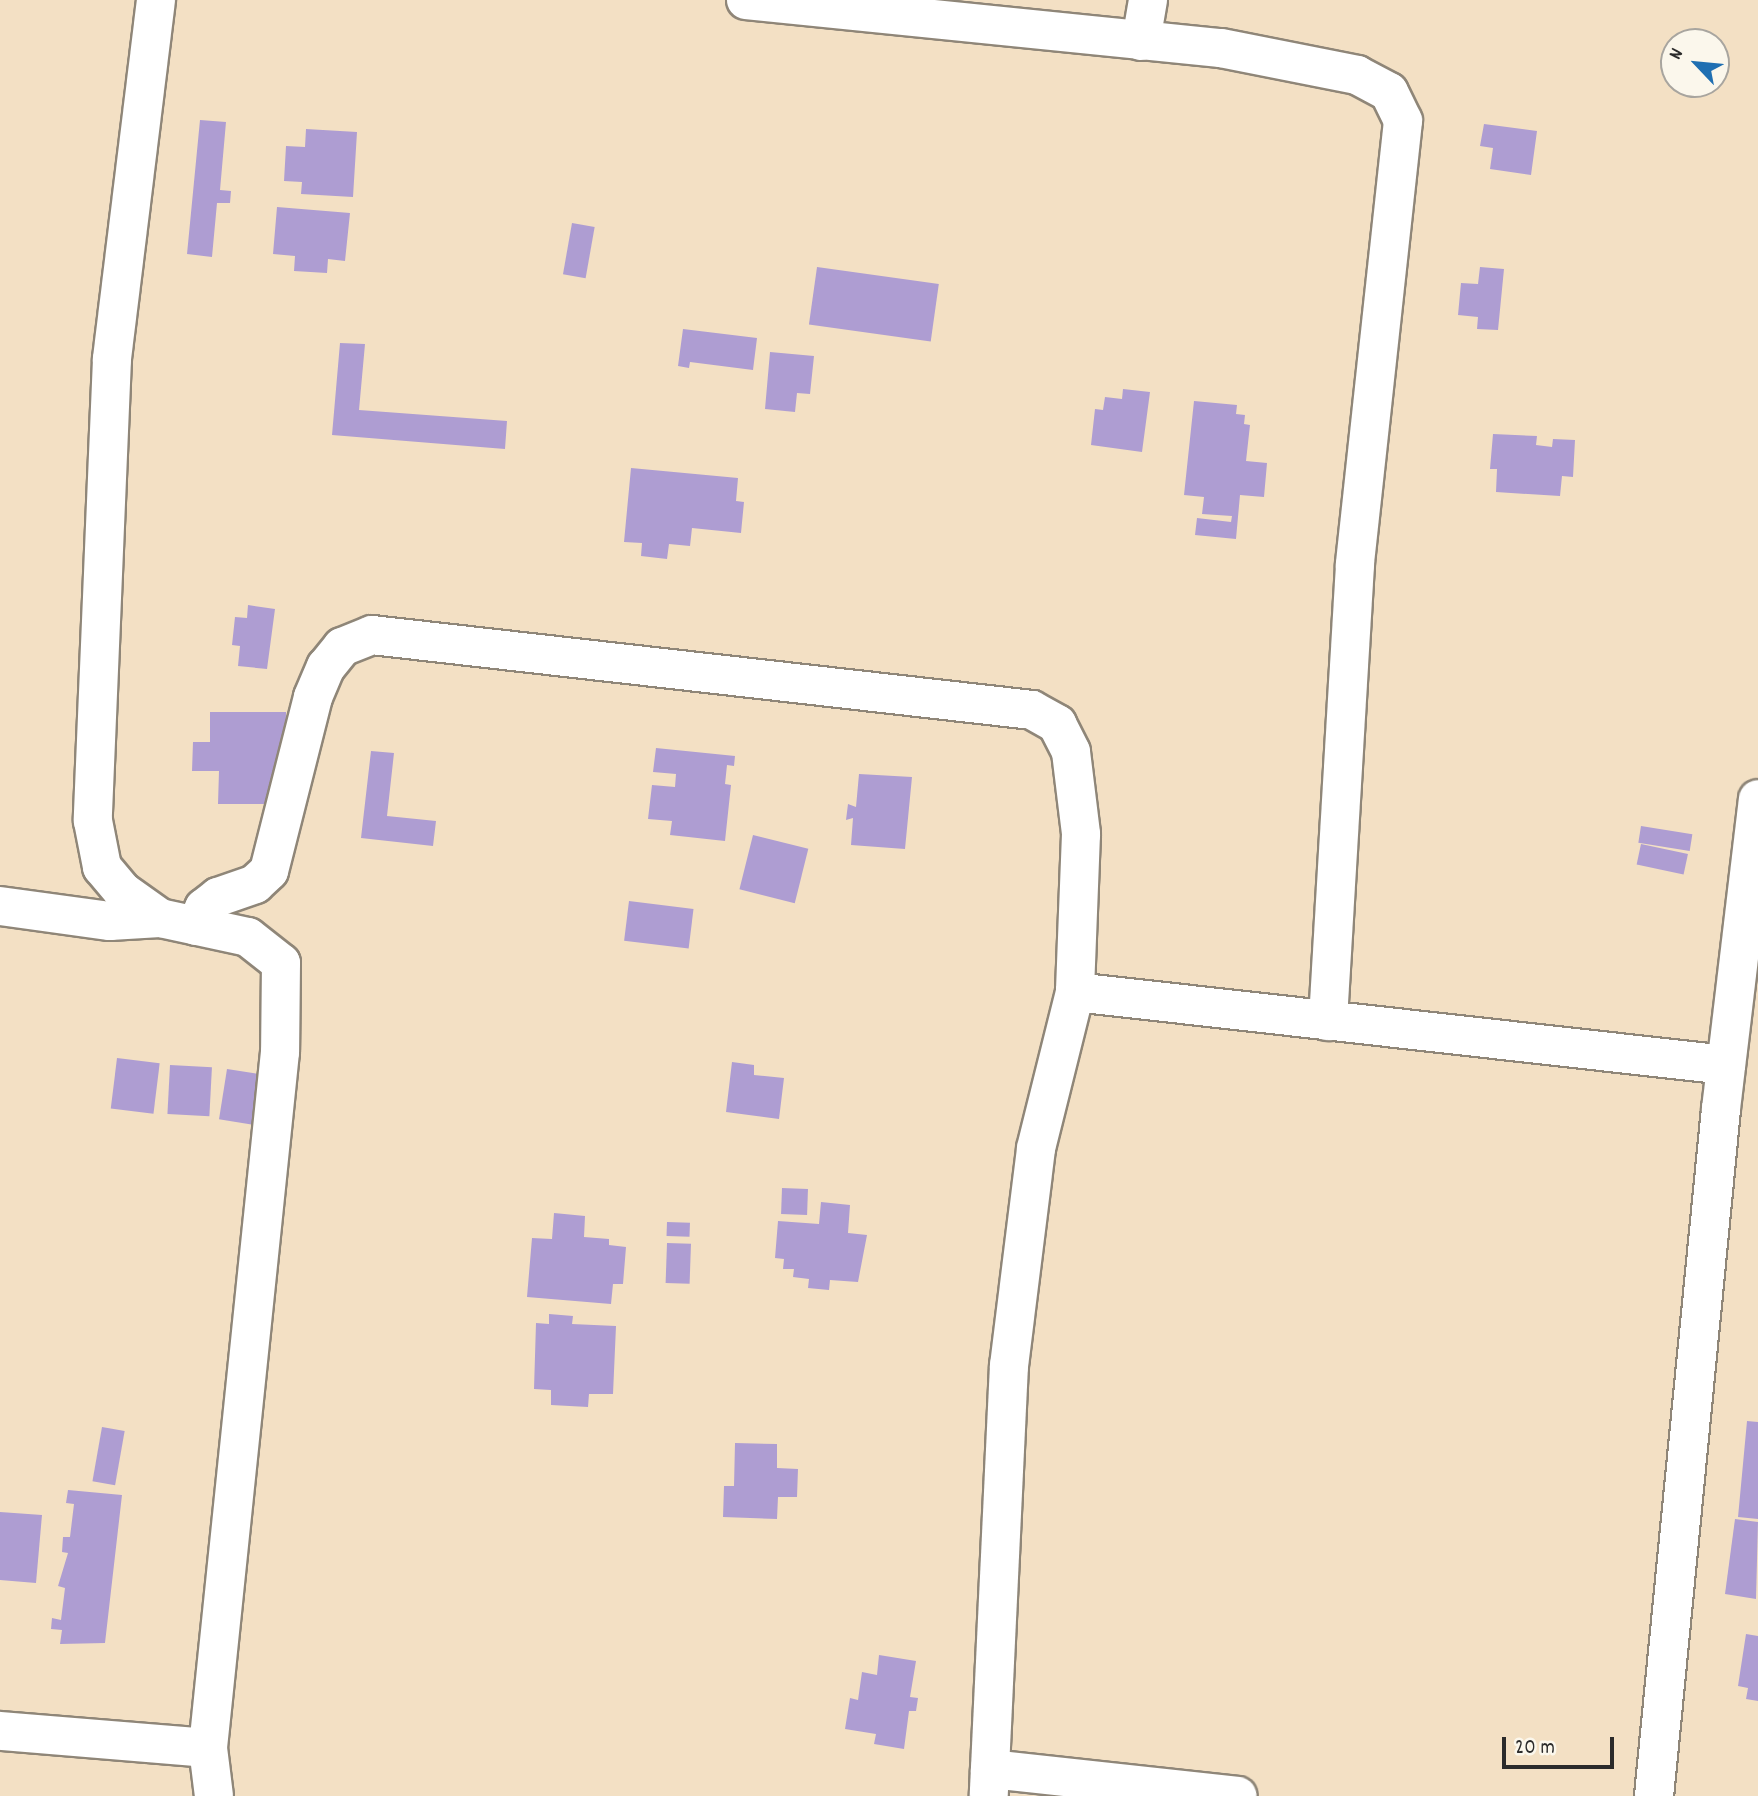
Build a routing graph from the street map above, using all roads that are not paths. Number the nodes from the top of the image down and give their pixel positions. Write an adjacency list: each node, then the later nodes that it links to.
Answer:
1 (156, 0): 7 (street)
2 (746, 0): 4 (street)
3 (1148, 0): 4 (street)
4 (1141, 41): 9 (street)
5 (1758, 799): 10 (street)
6 (0, 906): 7 (street)
7 (178, 922): 8 (street); 12 (street)
8 (1074, 992): 9 (street); 13 (street)
9 (1328, 1021): 10 (street)
10 (1726, 1065): 16 (street)
11 (0, 1731): 12 (street)
12 (208, 1748): 14 (street)
13 (989, 1782): 15 (street)
14 (214, 1796)
15 (1238, 1796)
16 (1654, 1796)

